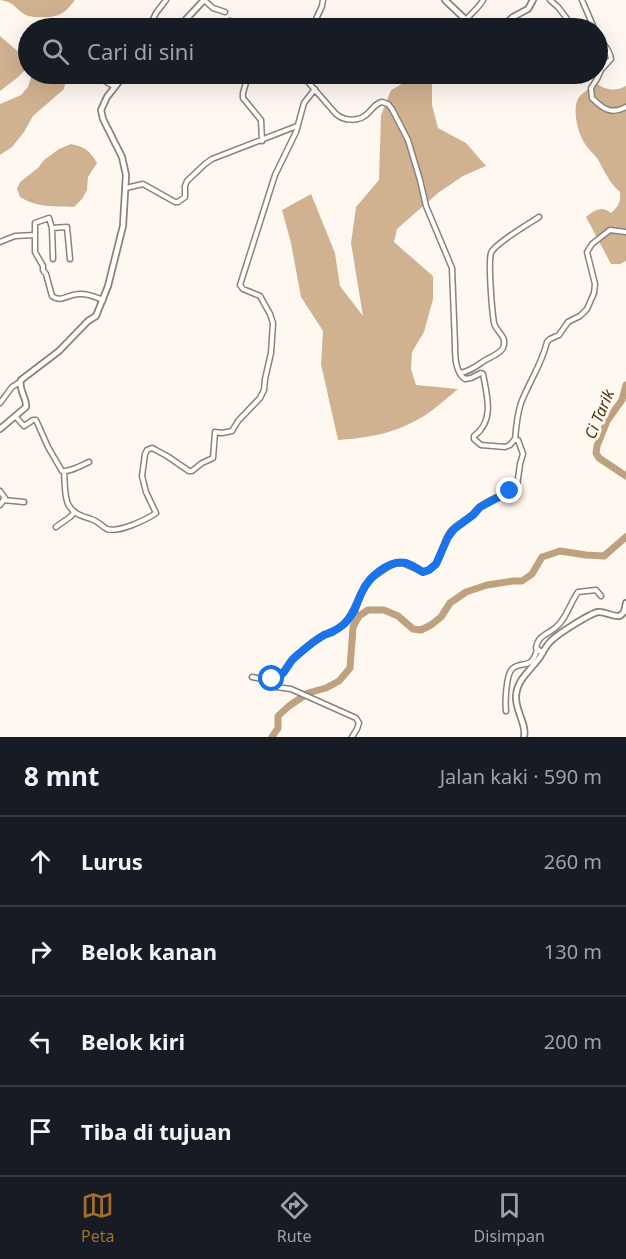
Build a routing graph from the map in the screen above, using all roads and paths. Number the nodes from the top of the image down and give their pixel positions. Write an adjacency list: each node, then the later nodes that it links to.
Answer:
1 (166, 0): 10 (street)
2 (204, 0): 9 (street); 11 (street)
3 (323, 0): 12 (street)
4 (445, 0): 13 (street)
5 (483, 0): 14 (street)
6 (533, 0): 15 (street)
7 (550, 0): 16 (street)
8 (582, 0): 17 (street)
9 (225, 12)
10 (154, 18)
11 (187, 18)
12 (317, 18)
13 (464, 18)
14 (468, 18)
15 (512, 18)
16 (566, 18)
17 (590, 18)
18 (110, 84): 23 (street)
19 (117, 84): 23 (street)
20 (246, 84): 27 (street)
21 (310, 84): 24 (street)
22 (593, 84): 25 (street)
23 (115, 87): 28 (street)
24 (315, 89): 26 (street); 37 (street)
25 (626, 107)
26 (298, 126): 27 (street); 49 (street)
27 (262, 141): 28 (street)
28 (126, 188): 36 (street)
29 (539, 217): 37 (street)
30 (51, 228): 32 (street); 34 (street); 35 (street)
31 (626, 232): 42 (street)
32 (35, 235): 33 (street); 36 (street)
33 (0, 242)
34 (53, 259)
35 (70, 259)
36 (103, 300): 38 (street)
37 (460, 373): 42 (street)
38 (20, 382): 39 (street); 40 (street)
39 (0, 404)
40 (16, 417): 41 (street); 44 (street)
41 (0, 429)
42 (515, 440): 58 (street)
43 (89, 462): 44 (street)
44 (64, 472): 49 (street)
45 (0, 491): 46 (street)
46 (3, 500): 47 (street); 48 (street)
47 (24, 502)
48 (0, 505)
49 (75, 512): 50 (street)
50 (56, 527)
51 (601, 596): 53 (street)
52 (626, 605): 54 (street)
53 (556, 628): 54 (street); 55 (street)
54 (561, 634): 56 (street)
55 (537, 650): 56 (street); 59 (street)
56 (543, 653): 61 (street)
57 (252, 677): 58 (street)
58 (268, 680): 60 (street)
59 (506, 711)
60 (352, 737)
61 (524, 737)

